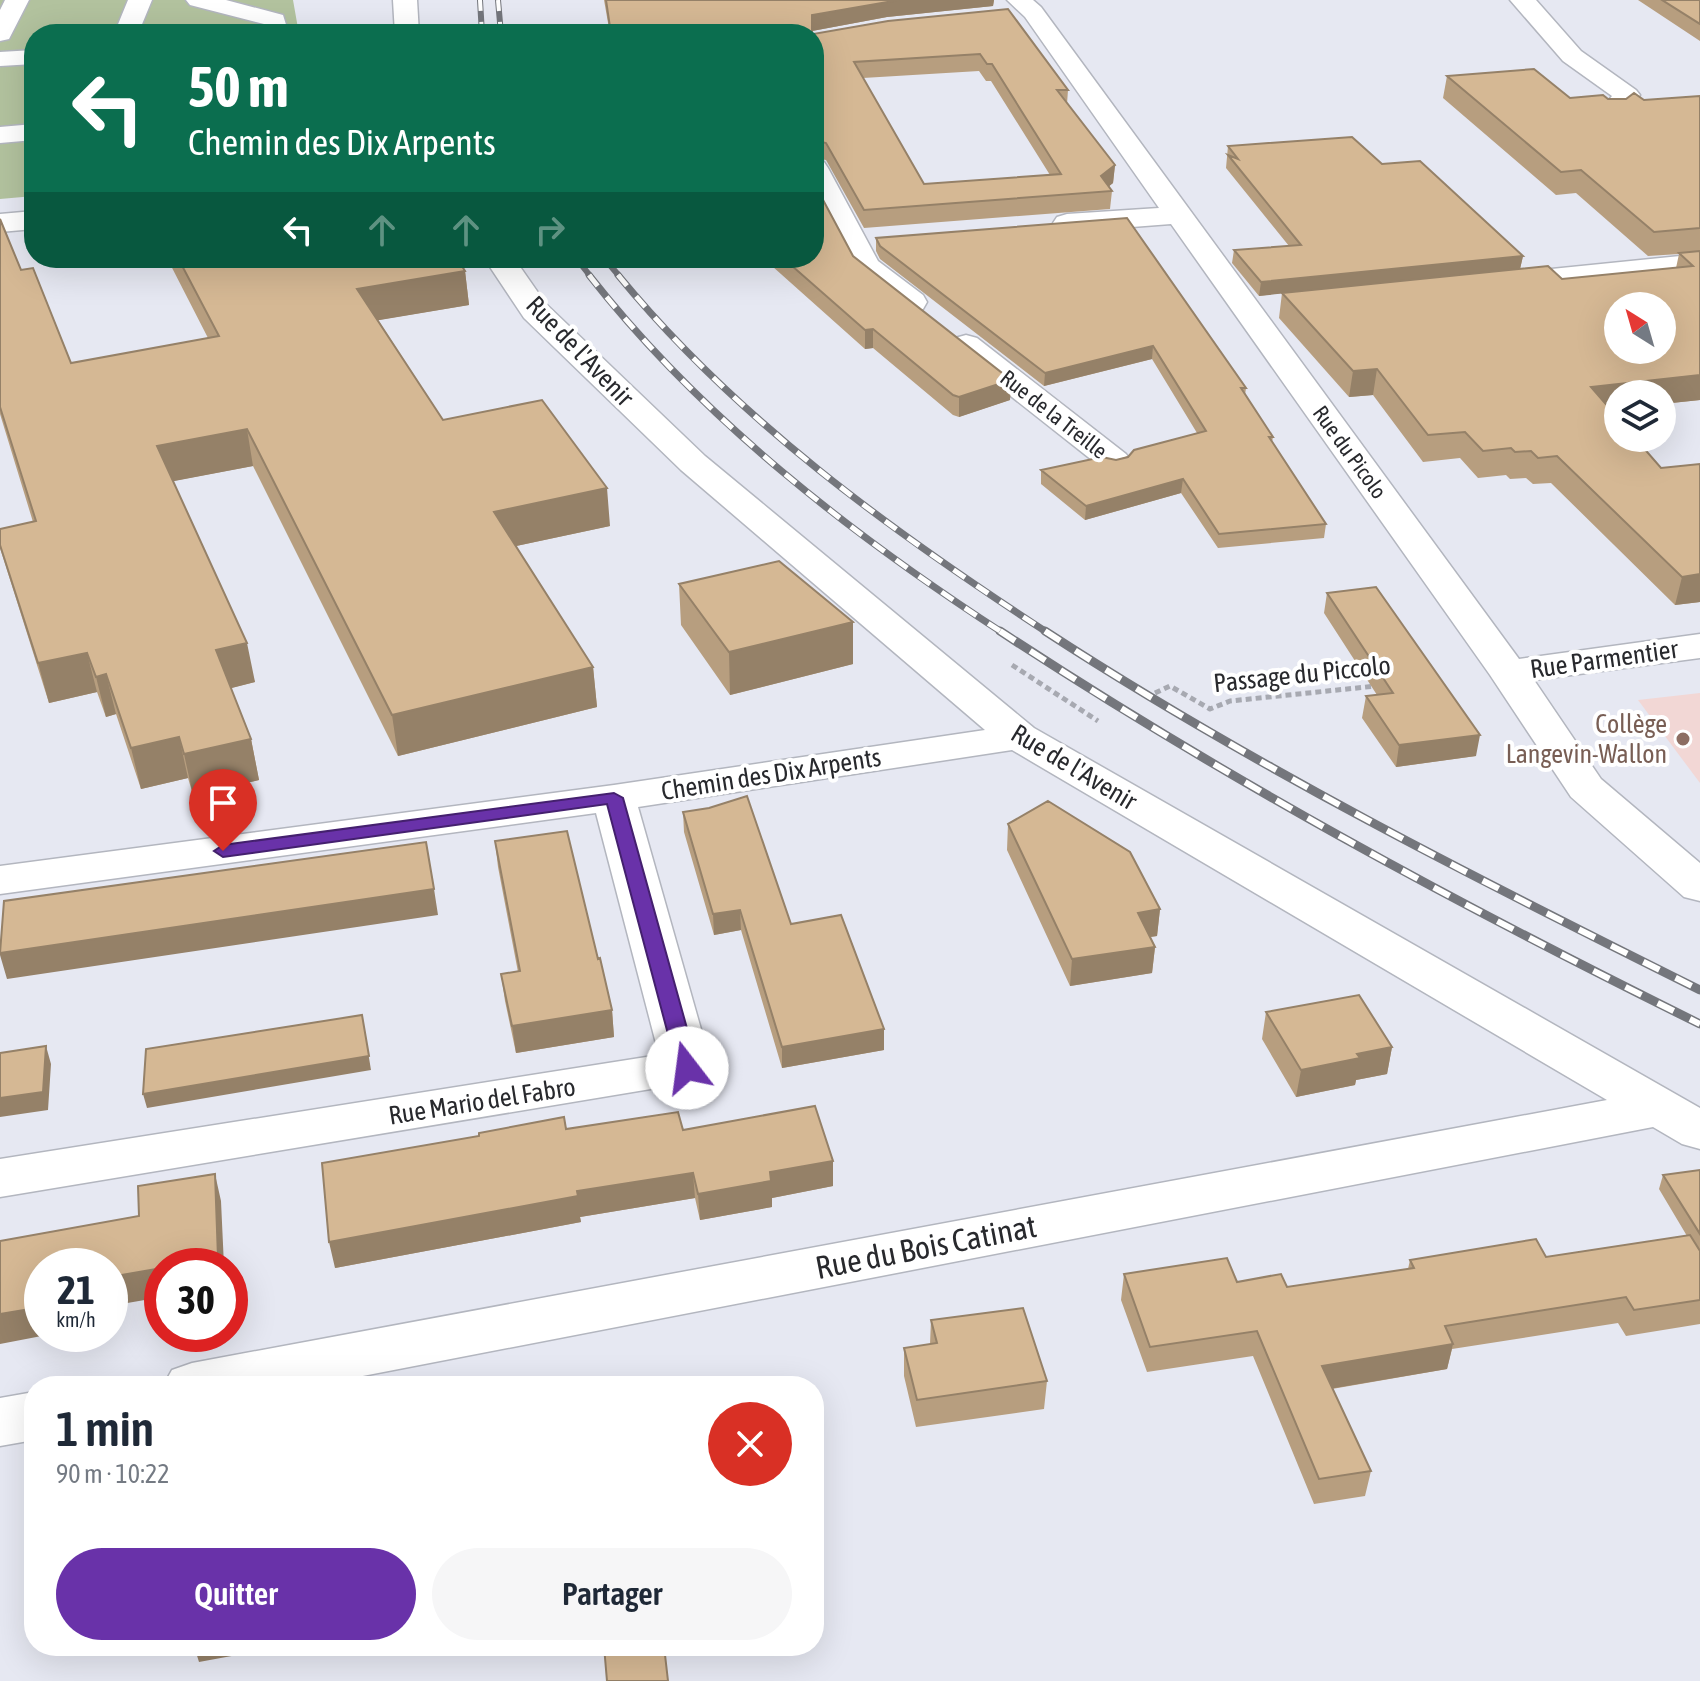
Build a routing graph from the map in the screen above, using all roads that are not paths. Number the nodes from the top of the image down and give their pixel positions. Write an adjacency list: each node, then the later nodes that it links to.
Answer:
1 (17, 0): 10 (street)
2 (140, 0): 7 (street)
3 (198, 0): 8 (street)
4 (405, 0): 9 (street)
5 (1522, 0): 13 (street)
6 (1019, 9): 17 (street, Rue du Picolo)
7 (130, 24)
8 (276, 24)
9 (406, 24)
10 (0, 34)
11 (24, 58): 12 (street)
12 (0, 59)
13 (1612, 112)
14 (24, 133): 15 (street)
15 (0, 135)
16 (824, 182): 24 (street, Rue de la Treille)
17 (1176, 215): 20 (street); 26 (street, Rue du Picolo)
18 (24, 221): 19 (street)
19 (0, 223)
20 (1037, 226)
21 (1700, 263): 23 (street)
22 (506, 268): 27 (street, Rue de l'Avenir)
23 (1479, 286)
24 (1114, 461)
25 (1700, 646): 26 (street, Rue Parmentier)
26 (1508, 672): 30 (street, Rue du Picolo)
27 (1019, 737): 28 (street, Chemin des Dix Arpents); 31 (street, Rue de l'Avenir)
28 (614, 798): 29 (street, Chemin des Dix Arpents); 32 (street, Rue Mario del Fabro)
29 (0, 880)
30 (1700, 887)
31 (1680, 1120): 33 (street, Rue du Bois Catinat)
32 (0, 1178)
33 (248, 1376)
34 (24, 1418): 35 (street)
35 (0, 1422)

